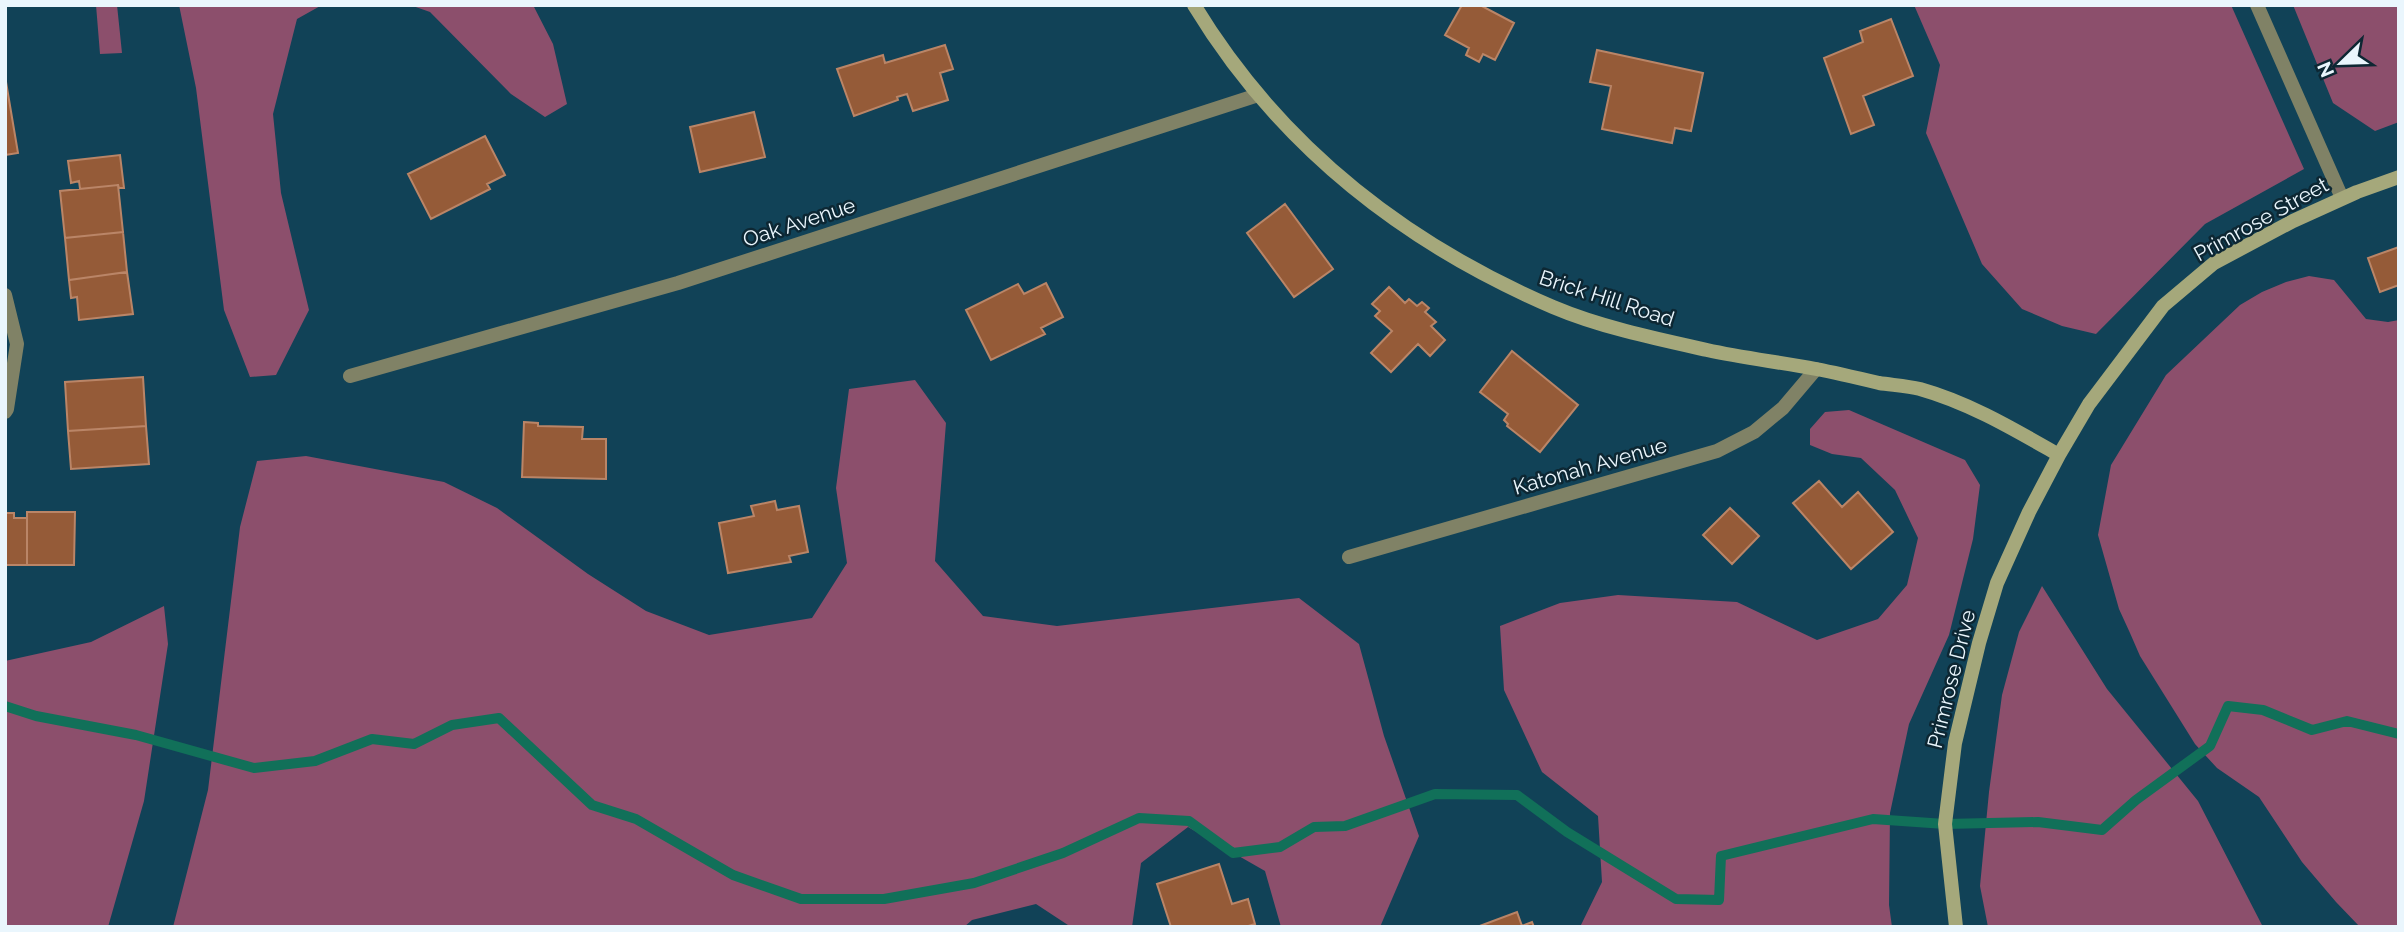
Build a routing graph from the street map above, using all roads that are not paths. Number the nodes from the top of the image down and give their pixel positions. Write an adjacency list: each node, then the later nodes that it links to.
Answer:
1 (1194, 5): 3 (main road, Brick Hill Road)
2 (2257, 5): 5 (street)
3 (1258, 95): 7 (main road, Brick Hill Road); 8 (street, Oak Avenue)
4 (2399, 177): 5 (main road, Primrose Street)
5 (2342, 198): 10 (main road, Primrose Street)
6 (5, 295): 9 (street)
7 (1816, 369): 10 (main road, Brick Hill Road); 11 (street, Katonah Avenue)
8 (350, 376)
9 (5, 412)
10 (2059, 455): 12 (main road, Primrose Drive)
11 (1349, 557)
12 (1956, 927)

